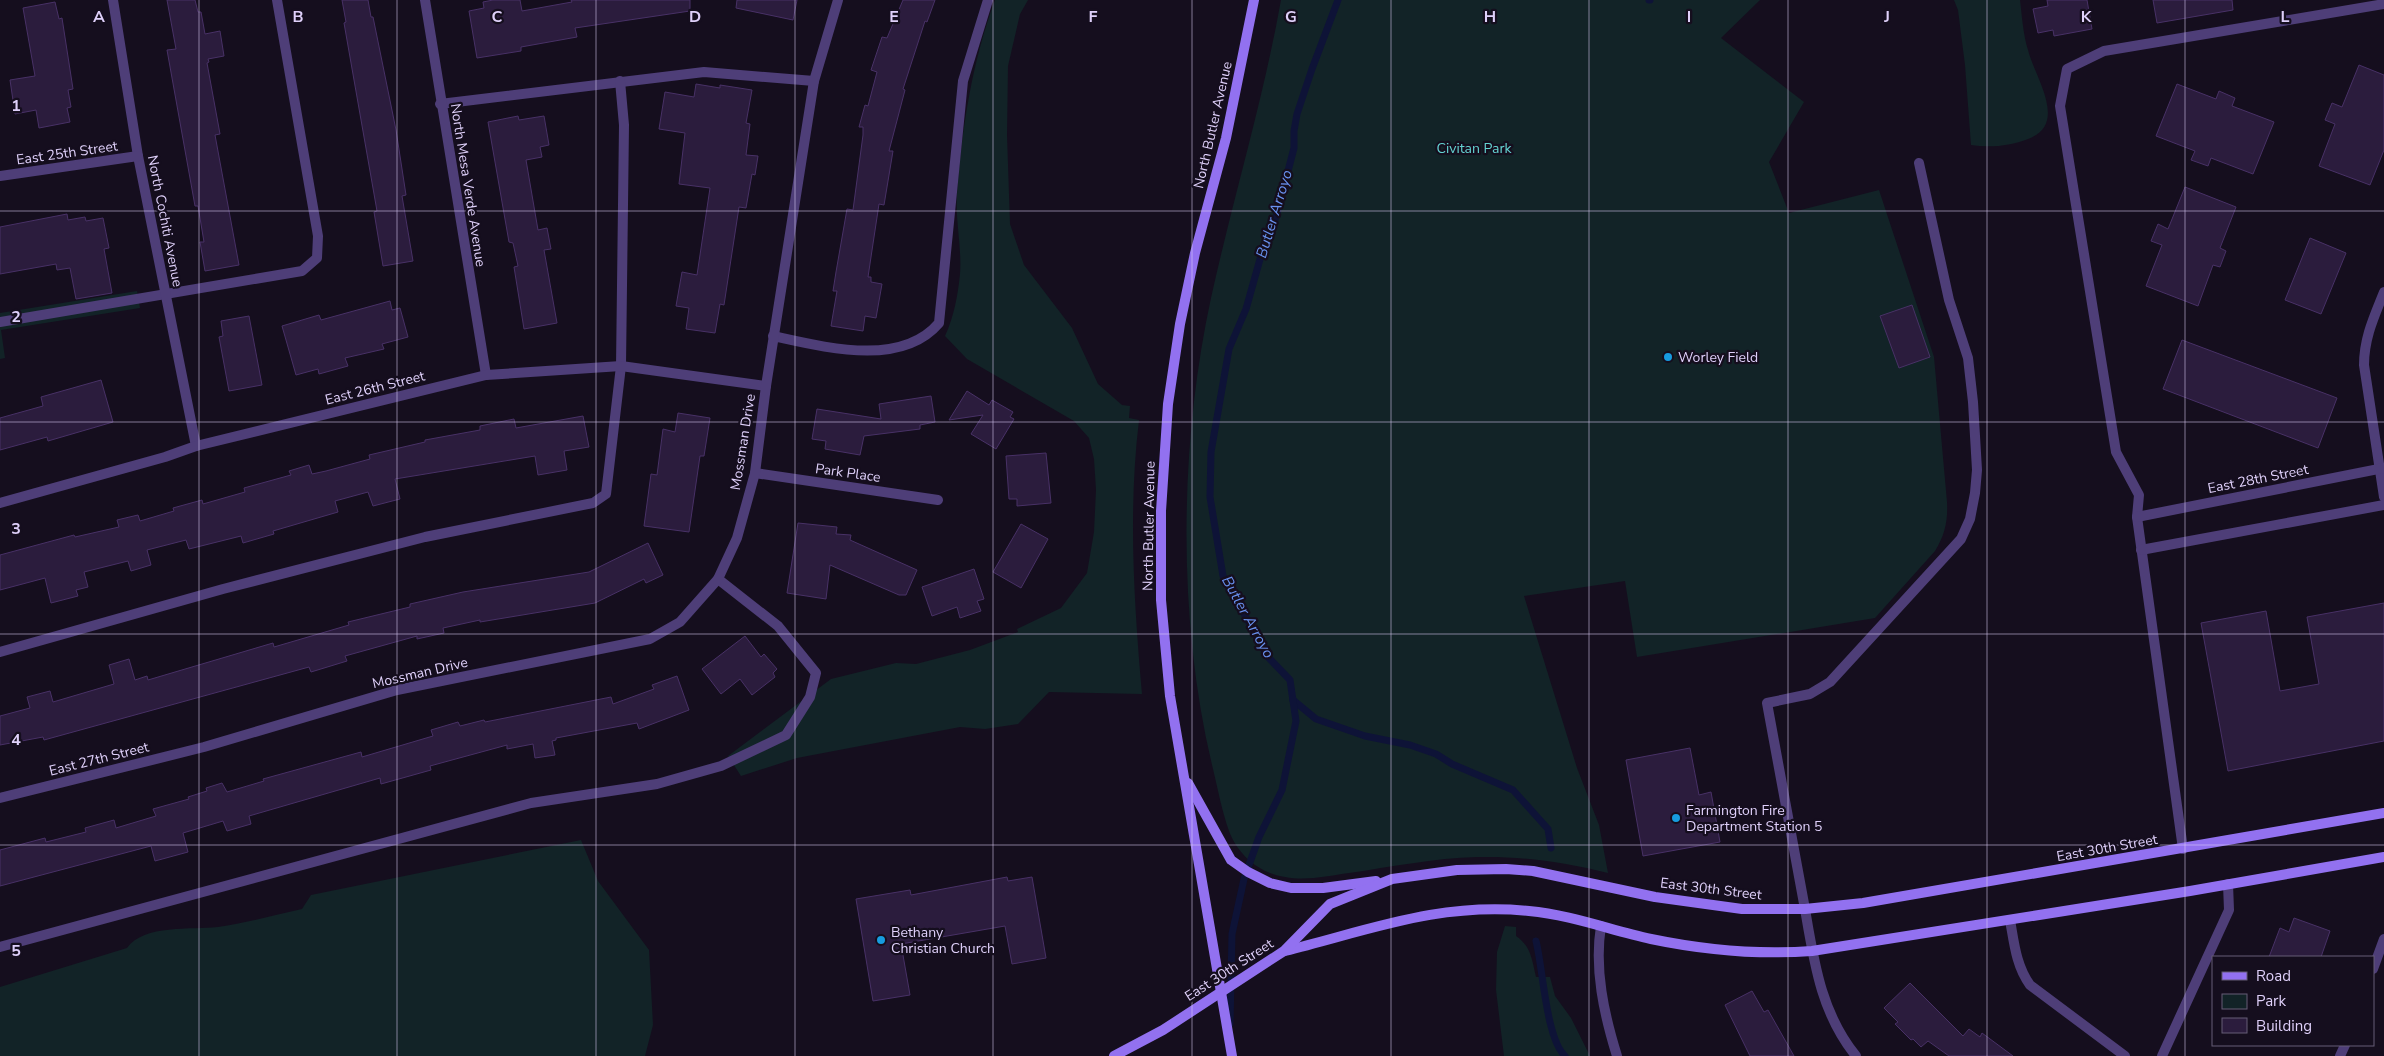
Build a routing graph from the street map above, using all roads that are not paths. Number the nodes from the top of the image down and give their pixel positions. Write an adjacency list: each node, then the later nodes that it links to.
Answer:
1 (113, 0): 11 (street, North Cochiti Avenue)
2 (277, 0): 15 (street)
3 (425, 0): 10 (street, North Mesa Verde Avenue)
4 (838, 0): 9 (street, Mossman Drive)
5 (988, 0): 17 (street)
6 (1254, 0): 33 (main road, North Butler Avenue)
7 (2384, 4): 28 (street)
8 (620, 81): 9 (street); 10 (street); 18 (street)
9 (814, 81): 17 (street, Mossman Drive)
10 (440, 104): 19 (street, North Mesa Verde Avenue)
11 (138, 156): 13 (street, East 25th Street); 15 (street, North Cochiti Avenue)
12 (1920, 163): 40 (street)
13 (0, 176)
14 (2384, 292): 22 (street)
15 (166, 295): 16 (street); 21 (street, North Cochiti Avenue)
16 (0, 322)
17 (773, 336): 20 (street, Mossman Drive)
18 (621, 366): 19 (street, East 26th Street); 20 (street, East 26th Street); 31 (street)
19 (486, 375): 21 (street, East 26th Street)
20 (766, 386): 23 (street, Mossman Drive)
21 (196, 446): 26 (street, East 26th Street)
22 (2382, 469): 24 (street); 28 (street, East 28th Street)
23 (755, 473): 25 (street, Park Place); 30 (street, Mossman Drive)
24 (2384, 497)
25 (938, 500)
26 (0, 503)
27 (2384, 505): 29 (street)
28 (2137, 517): 29 (street)
29 (2141, 550): 36 (street)
30 (718, 579): 32 (street, Mossman Drive); 44 (street)
31 (0, 652)
32 (204, 747): 34 (street, East 27th Street)
33 (1184, 775): 38 (main road); 48 (main road, North Butler Avenue)
34 (0, 798)
35 (2384, 813): 36 (main road, East 30th Street)
36 (2183, 849): 40 (main road, East 30th Street)
37 (2384, 857): 39 (main road)
38 (1392, 879): 40 (main road, East 30th Street); 46 (main road, East 30th Street)
39 (2228, 884): 41 (main road); 54 (street)
40 (1805, 910): 45 (street)
41 (2010, 920): 45 (main road); 53 (street)
42 (1601, 926): 45 (main road); 46 (main road); 51 (street)
43 (2384, 938): 47 (street)
44 (0, 947)
45 (1812, 951): 52 (street)
46 (1284, 952): 48 (main road, East 30th Street)
47 (2374, 966)
48 (1220, 992): 49 (main road, East 30th Street); 50 (main road, North Butler Avenue)
49 (1114, 1056)
50 (1232, 1056)
51 (1617, 1056)
52 (1856, 1056)
53 (2126, 1056)
54 (2162, 1056)

